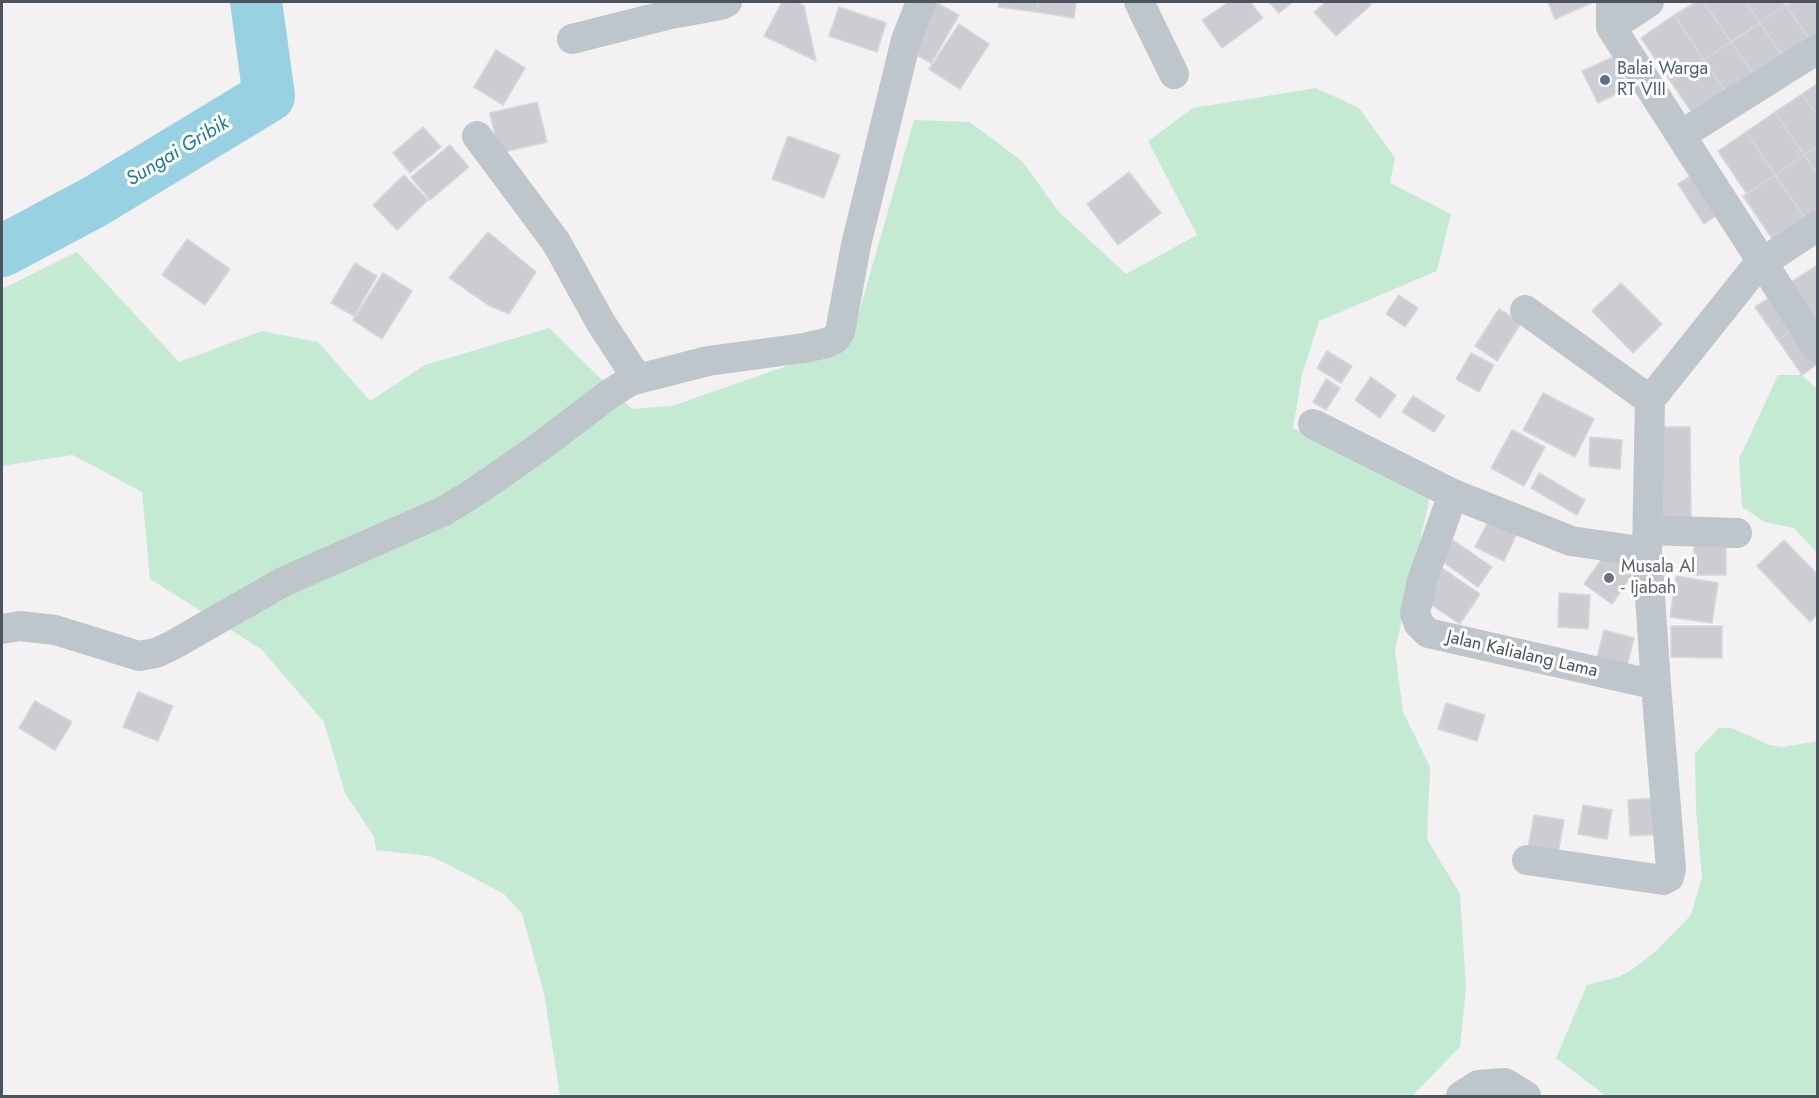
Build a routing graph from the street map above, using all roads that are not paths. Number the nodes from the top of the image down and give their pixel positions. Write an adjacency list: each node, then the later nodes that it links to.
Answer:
1 (727, 2): 6 (street)
2 (917, 2): 15 (street)
3 (1139, 2): 8 (street)
4 (1649, 2): 5 (street)
5 (1611, 14): 9 (street)
6 (572, 39)
7 (1818, 49): 9 (street)
8 (1174, 74)
9 (1681, 135): 12 (street)
10 (477, 136): 15 (street)
11 (1818, 226): 12 (street)
12 (1760, 264): 14 (street); 16 (street)
13 (1525, 310): 16 (street)
14 (1818, 349)
15 (636, 378): 21 (street)
16 (1650, 400): 20 (street)
17 (1313, 424): 18 (street)
18 (1453, 494): 20 (street); 22 (street, Jalan Kalialang Lama)
19 (1737, 533): 20 (street)
20 (1648, 541): 22 (street)
21 (2, 629)
22 (1656, 685): 23 (street)
23 (1527, 860)
24 (1461, 1096): 25 (street)
25 (1526, 1096)

